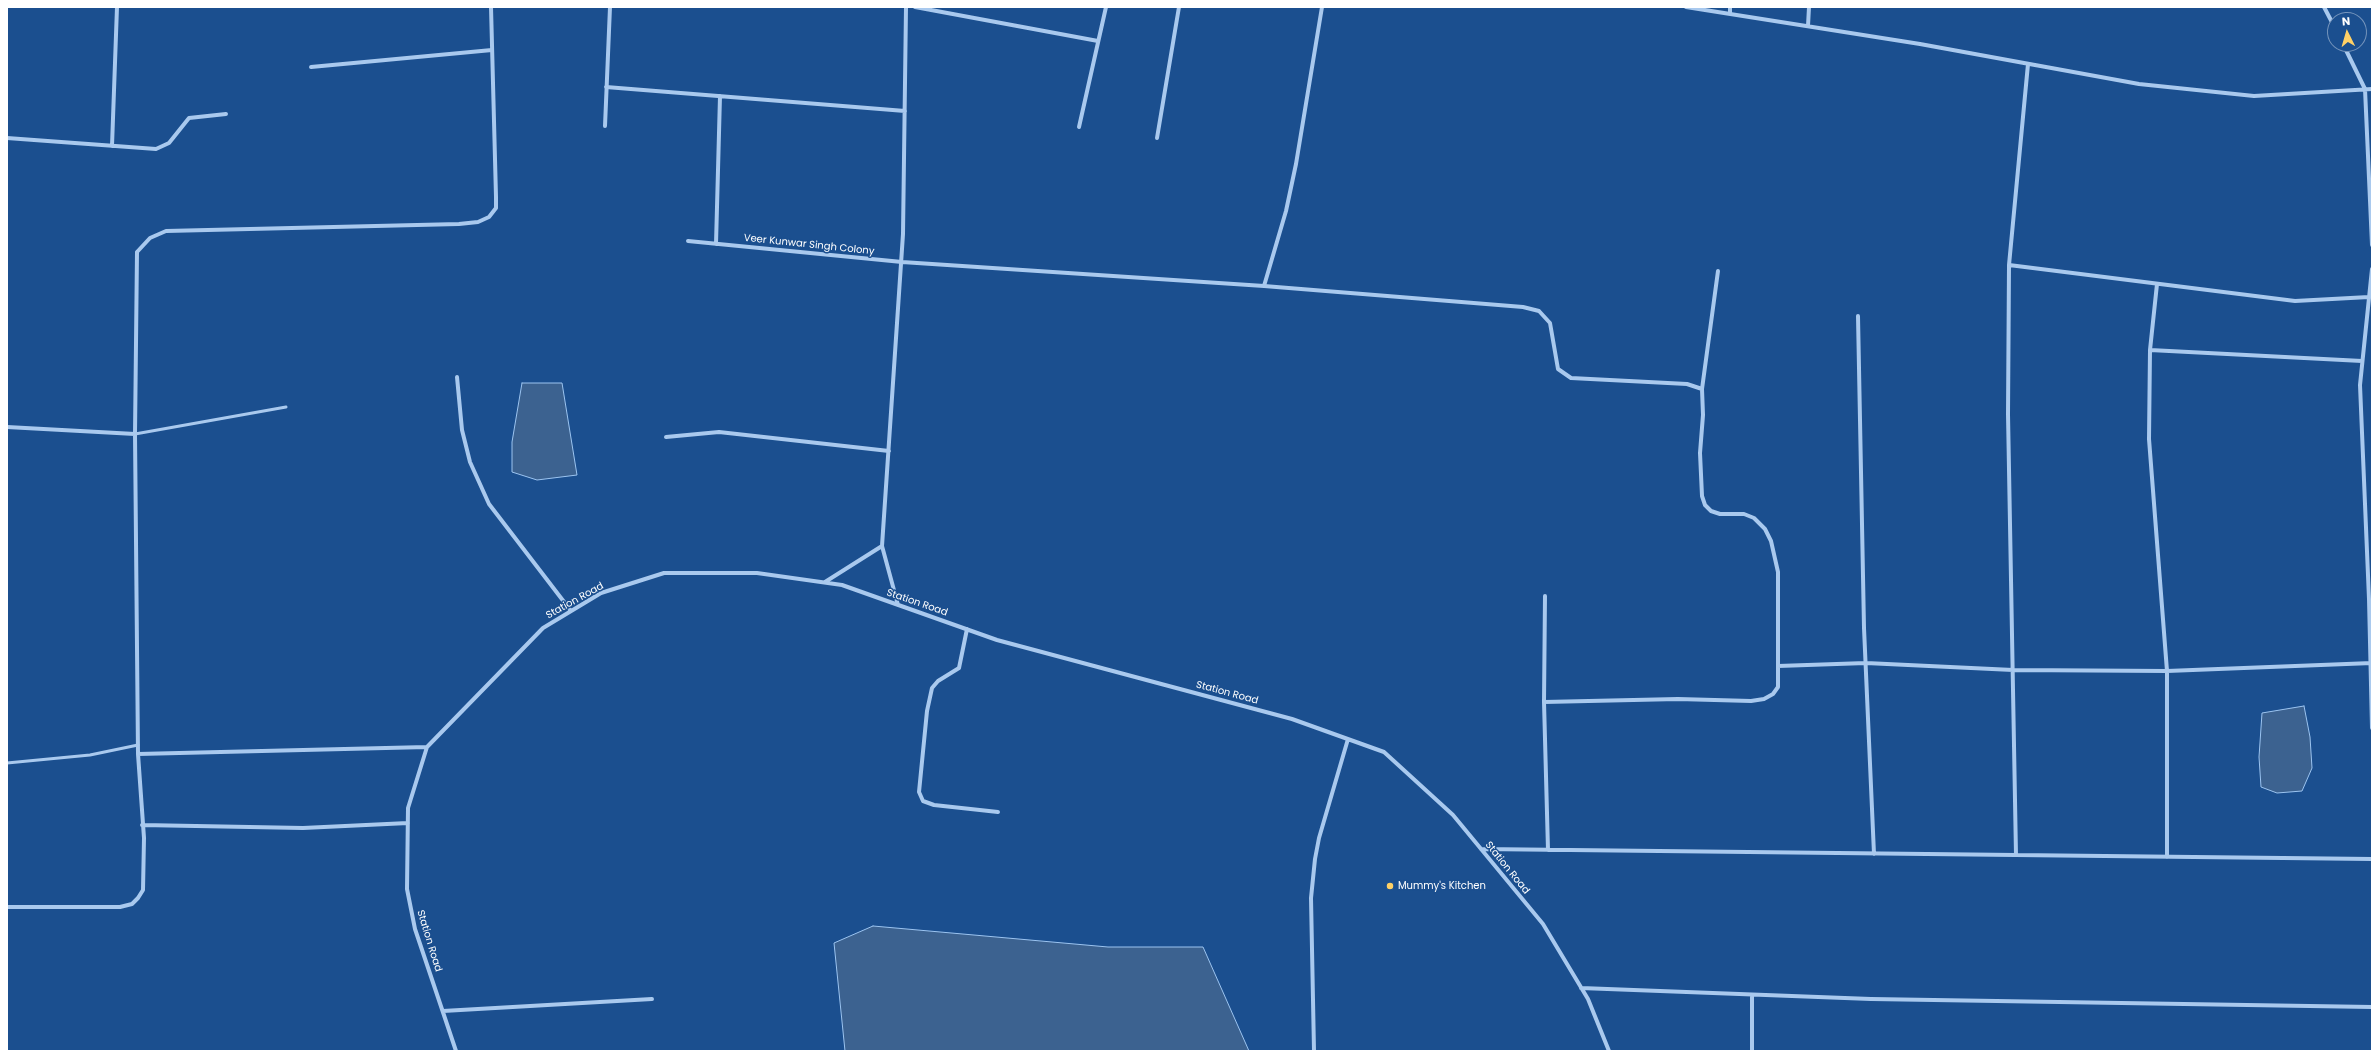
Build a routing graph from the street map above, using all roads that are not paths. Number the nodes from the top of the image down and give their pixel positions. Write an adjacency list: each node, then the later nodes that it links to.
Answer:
1 (117, 7): 29 (street)
2 (491, 7): 15 (street)
3 (610, 7): 19 (street)
4 (906, 7): 23 (street)
5 (915, 7): 14 (street)
6 (1106, 7): 14 (street)
7 (1179, 7): 28 (street)
8 (1322, 7): 38 (street)
9 (1686, 7): 12 (street)
10 (1730, 7): 12 (street)
11 (1809, 7): 13 (street)
12 (1730, 14): 13 (street)
13 (1808, 26): 17 (street)
14 (1098, 41): 26 (street)
15 (492, 50): 18 (street); 47 (street)
16 (2347, 52): 21 (street)
17 (2028, 64): 21 (street); 34 (street)
18 (311, 67)
19 (606, 87): 22 (street); 25 (street)
20 (2372, 89): 21 (street)
21 (2365, 90): 32 (street)
22 (720, 96): 23 (street); 31 (street)
23 (904, 111): 33 (street)
24 (226, 114): 29 (street)
25 (605, 126)
26 (1079, 127)
27 (7, 138): 29 (street)
28 (1157, 138)
29 (112, 146)
30 (688, 241): 31 (street, Veer Kunwar Singh Colony)
31 (716, 244): 33 (street, Veer Kunwar Singh Colony)
32 (2372, 245)
33 (902, 262): 38 (street, Veer Kunwar Singh Colony); 49 (street)
34 (2009, 265): 37 (street); 59 (street)
35 (2372, 270): 39 (street)
36 (1718, 271): 44 (street)
37 (2157, 284): 39 (street); 41 (street)
38 (1264, 286): 44 (street, Veer Kunwar Singh Colony)
39 (2369, 296): 42 (street)
40 (1858, 316): 56 (street)
41 (2150, 350): 42 (street); 60 (street)
42 (2362, 361): 57 (street)
43 (457, 378): 54 (street)
44 (1702, 389): 58 (street)
45 (286, 407): 47 (lane)
46 (7, 427): 47 (street)
47 (135, 434): 64 (street)
48 (666, 437): 49 (street)
49 (888, 451): 50 (street)
50 (882, 546): 51 (street); 53 (street)
51 (825, 583): 53 (street, Station Road); 54 (street, Station Road)
52 (1545, 596): 61 (street)
53 (898, 605): 55 (street, Station Road)
54 (572, 611): 65 (street, Station Road)
55 (967, 629): 63 (street, Station Road); 68 (street)
56 (1866, 663): 58 (street); 59 (street); 73 (street)
57 (2371, 663): 60 (street); 62 (street)
58 (1778, 666): 61 (street)
59 (2013, 670): 60 (street); 74 (street)
60 (2167, 671): 75 (street)
61 (1544, 702): 72 (street)
62 (2372, 728)
63 (1348, 739): 71 (street, Station Road); 84 (street)
64 (138, 746): 66 (street); 67 (lane)
65 (427, 747): 66 (street); 69 (street, Station Road)
66 (138, 754): 70 (street)
67 (7, 763)
68 (998, 812)
69 (408, 823): 70 (street); 82 (street, Station Road)
70 (142, 824): 77 (street)
71 (1481, 849): 72 (street); 78 (street, Station Road)
72 (1548, 850): 73 (street)
73 (1874, 854): 74 (street)
74 (2016, 856): 75 (street)
75 (2167, 857): 76 (street)
76 (2372, 859)
77 (7, 907)
78 (1581, 988): 79 (street); 85 (street, Station Road)
79 (1752, 994): 81 (street); 86 (street)
80 (652, 999): 82 (street)
81 (2372, 1007)
82 (443, 1011): 83 (street, Station Road)
83 (456, 1051)
84 (1314, 1051)
85 (1609, 1051)
86 (1752, 1051)

